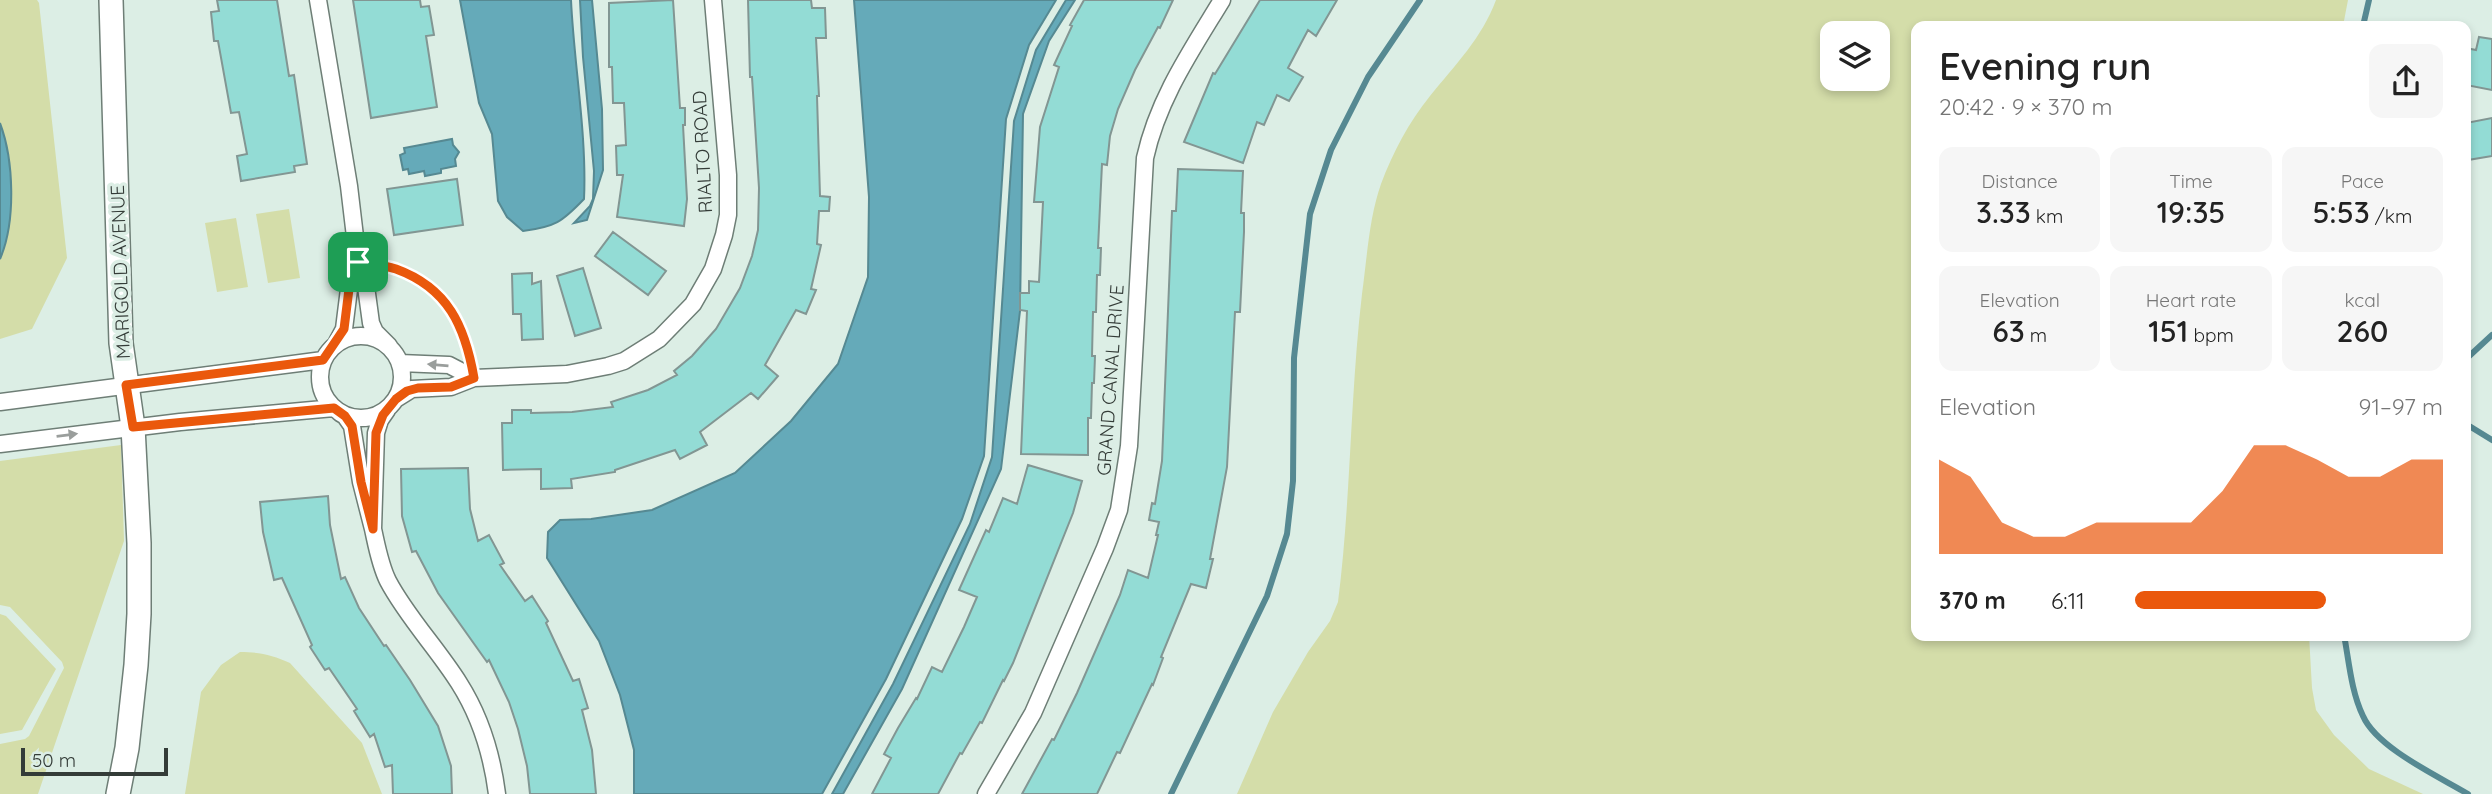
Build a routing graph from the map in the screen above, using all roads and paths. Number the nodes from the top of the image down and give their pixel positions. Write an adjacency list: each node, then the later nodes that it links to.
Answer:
1 (110, 0): 11 (main road, MARIGOLD AVENUE)
2 (318, 0): 5 (street)
3 (713, 0): 10 (street, RIALTO ROAD)
4 (1222, 0): 20 (street, GRAND CANAL DRIVE)
5 (358, 262): 6 (street); 7 (street); 10 (lane)
6 (337, 342): 7 (street); 8 (street)
7 (389, 346): 9 (street)
8 (323, 360): 11 (street); 14 (street)
9 (400, 363): 10 (street, RIALTO ROAD, one-way to 9); 13 (street)
10 (474, 378): 13 (street, RIALTO ROAD)
11 (126, 385): 12 (street); 15 (main road, MARIGOLD AVENUE)
12 (0, 402)
13 (393, 403): 14 (street); 17 (street)
14 (337, 410): 15 (street); 17 (street)
15 (133, 427): 16 (street, one-way to 15); 18 (main road, MARIGOLD AVENUE)
16 (0, 444)
17 (373, 529): 19 (street)
18 (118, 794)
19 (497, 794)
20 (986, 794)

